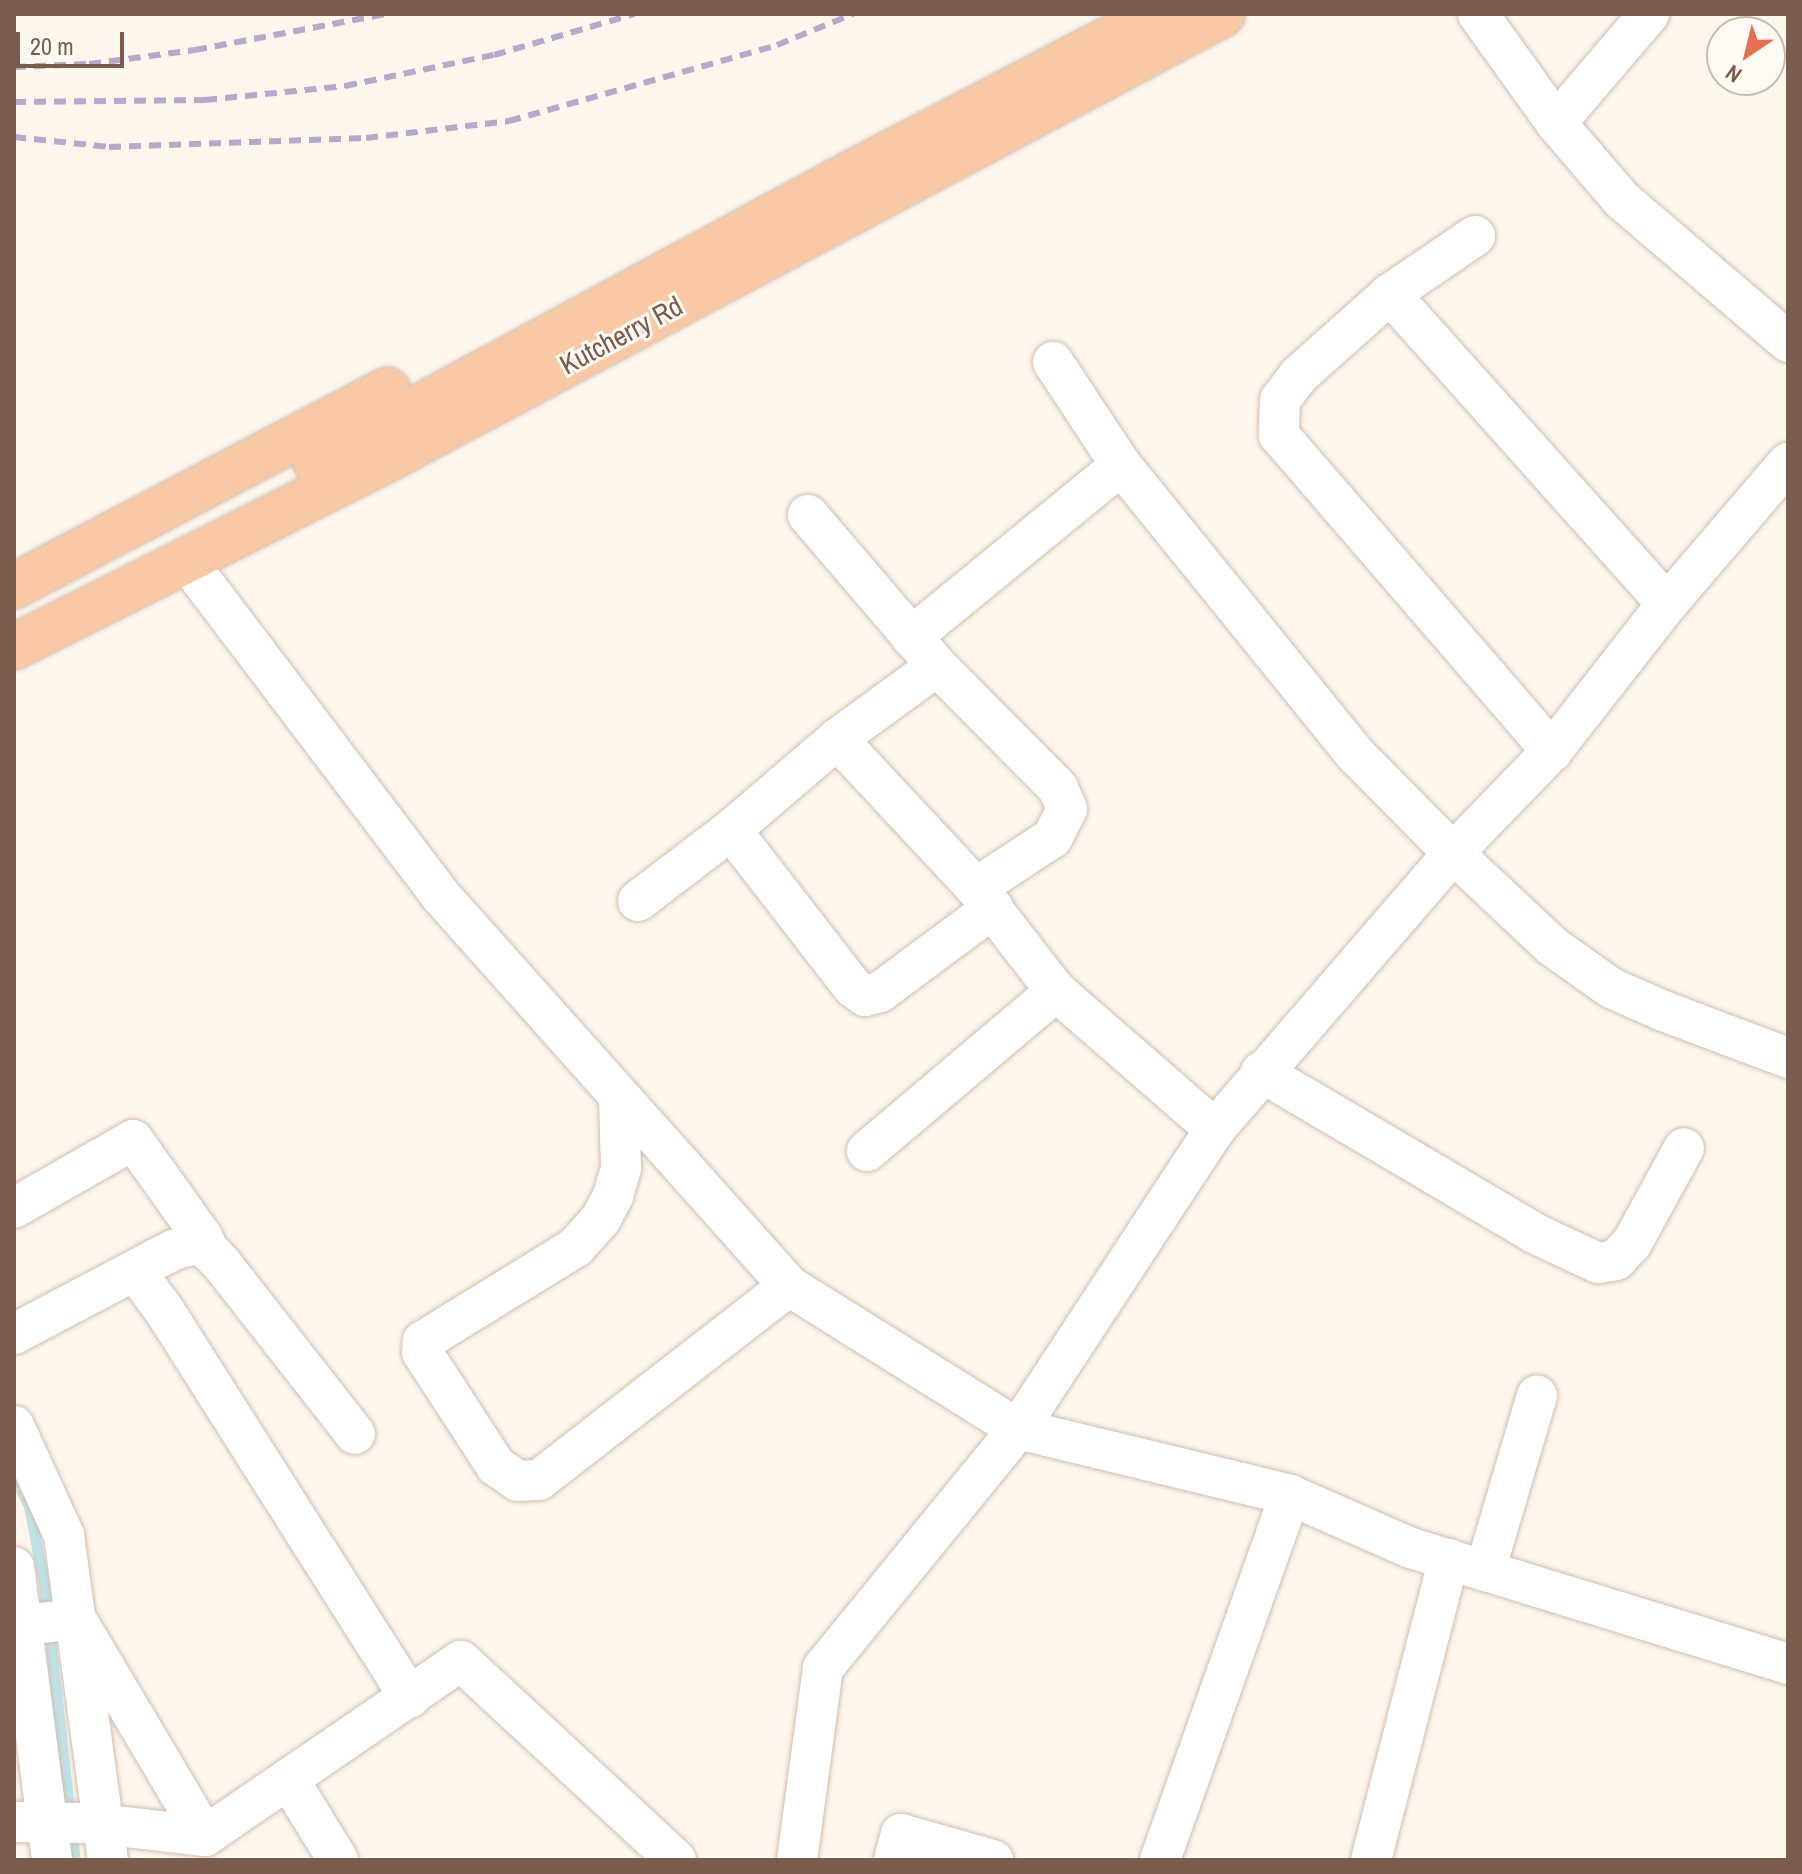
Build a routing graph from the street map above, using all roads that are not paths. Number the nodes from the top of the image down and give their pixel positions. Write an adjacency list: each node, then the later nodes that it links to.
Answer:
1 (1115, 14): 15 (highway)
2 (1158, 14): 17 (highway)
3 (1223, 14): 14 (highway, Kutcherry Rd)
4 (1478, 14): 6 (street)
5 (1649, 14): 6 (street)
6 (1556, 123): 9 (street)
7 (1475, 236): 8 (street)
8 (1390, 294): 16 (street); 21 (street)
9 (1788, 342)
10 (1053, 362): 12 (street)
11 (1788, 463): 16 (street)
12 (1121, 465): 19 (street); 23 (street)
13 (808, 515): 19 (street)
14 (186, 560): 18 (highway, Kutcherry Rd); 29 (street)
15 (14, 586)
16 (1667, 604): 21 (street)
17 (14, 624)
18 (14, 647)
19 (924, 652): 20 (street); 24 (street)
20 (837, 739): 22 (street); 24 (street)
21 (1552, 751): 23 (street)
22 (731, 830): 24 (street); 25 (street)
23 (1453, 853): 27 (street); 28 (street)
24 (984, 898): 26 (street)
25 (638, 901)
26 (1056, 991): 30 (street); 32 (street)
27 (1788, 1058)
28 (1261, 1072): 30 (street); 31 (street)
29 (619, 1096): 36 (street); 36 (street)
30 (1215, 1129): 40 (street)
31 (1684, 1148)
32 (867, 1151)
33 (14, 1208): 34 (street)
34 (208, 1250): 35 (street); 41 (street)
35 (135, 1271): 37 (street); 47 (street)
36 (789, 1286): 40 (street)
37 (14, 1334)
38 (1537, 1396): 43 (street)
39 (14, 1426): 45 (street)
40 (1018, 1429): 42 (street); 53 (street)
41 (355, 1434)
42 (1290, 1495): 43 (street); 56 (street)
43 (1467, 1565): 46 (street); 57 (street)
44 (14, 1567): 45 (street)
45 (41, 1622): 49 (street); 49 (street); 50 (street)
46 (1788, 1664)
47 (410, 1697): 48 (street); 52 (street)
48 (289, 1780): 50 (street); 51 (street)
49 (68, 1833): 50 (street)
50 (205, 1836)
51 (338, 1860)
52 (676, 1860)
53 (797, 1860)
54 (894, 1860): 55 (street)
55 (993, 1860)
56 (1160, 1860)
57 (1371, 1860)

